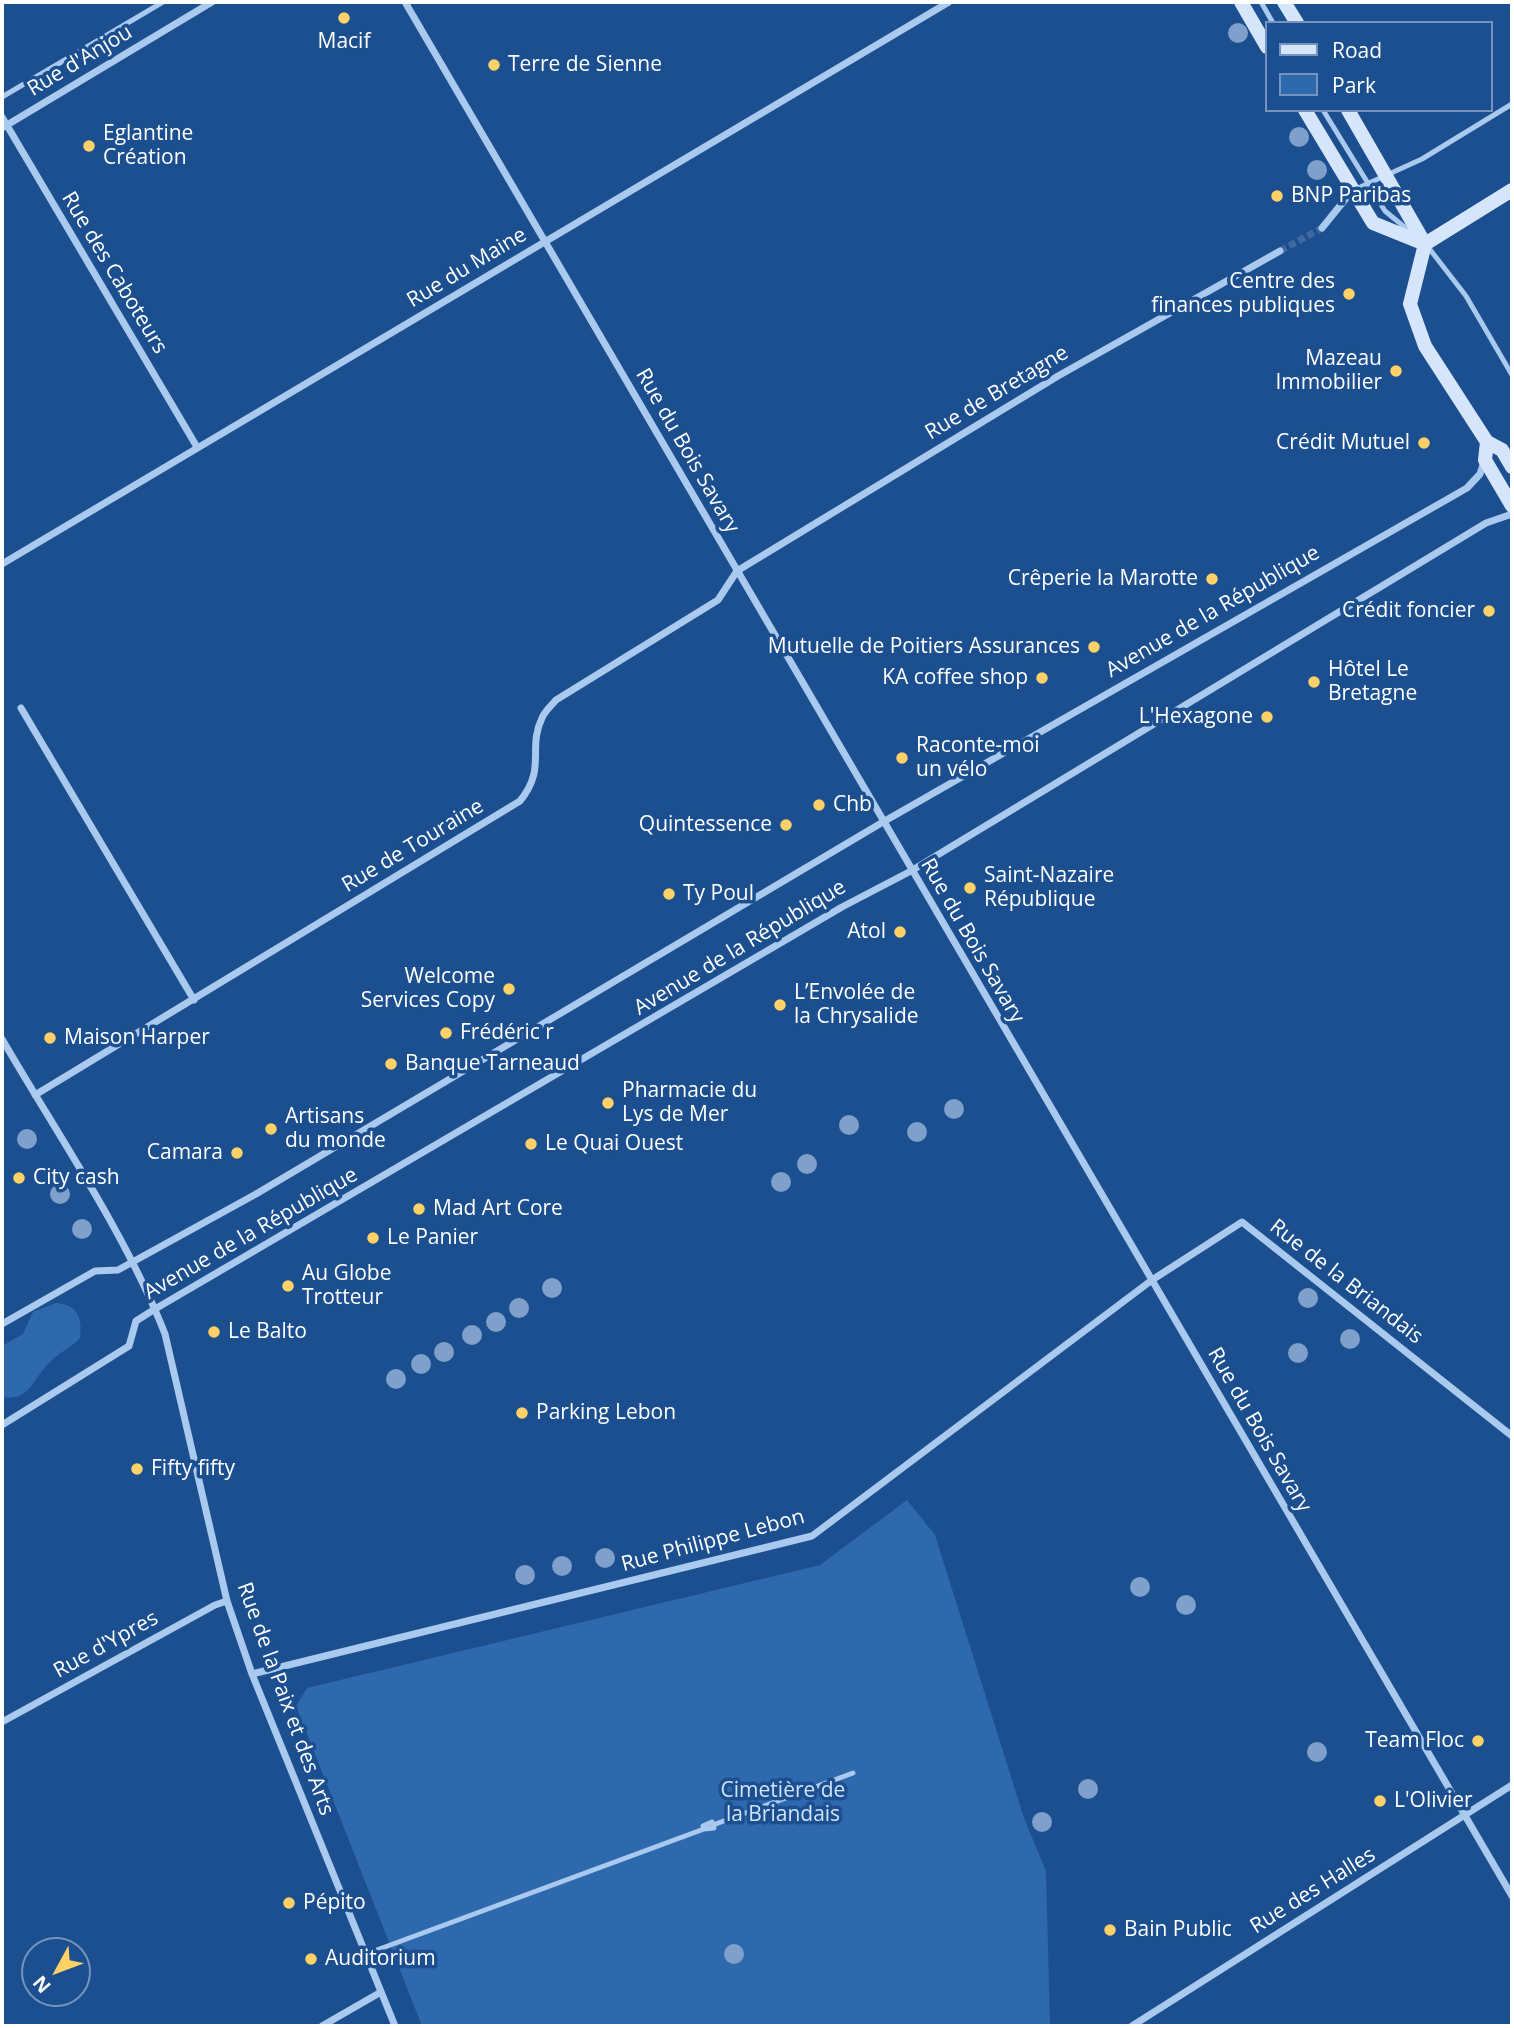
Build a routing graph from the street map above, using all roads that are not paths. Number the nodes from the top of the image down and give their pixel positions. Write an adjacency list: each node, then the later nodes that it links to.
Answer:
1 (163, 2): 11 (lane, Rue d'Anjou)
2 (212, 2): 17 (street, Rue d'Anjou)
3 (405, 2): 23 (street, Rue du Bois Savary)
4 (949, 2): 23 (street, Rue du Maine)
5 (1241, 2): 10 (main road)
6 (1261, 2): 8 (lane)
7 (1284, 2): 9 (main road)
8 (1272, 21)
9 (1296, 21)
10 (1266, 45)
11 (2, 97)
12 (1512, 104): 18 (lane)
13 (1306, 112): 21 (main road)
14 (1324, 112): 19 (lane)
15 (1349, 112): 18 (main road)
16 (2, 117): 17 (street, Rue des Caboteurs)
17 (4, 127): 28 (street, Rue des Caboteurs)
18 (1385, 175): 19 (lane); 24 (main road)
19 (1368, 181): 21 (lane); 24 (lane)
20 (1512, 190): 24 (main road)
21 (1352, 191): 22 (street); 24 (main road)
22 (1322, 228)
23 (545, 242): 28 (street, Rue du Maine); 34 (street, Rue du Bois Savary)
24 (1425, 244): 26 (lane); 27 (main road)
25 (1279, 251): 34 (street, Rue de Bretagne)
26 (1512, 375)
27 (1487, 442): 29 (main road); 30 (main road)
28 (197, 447): 33 (street, Rue du Maine)
29 (1485, 460): 31 (main road); 36 (street, Avenue de la République)
30 (1512, 467)
31 (1512, 506)
32 (1512, 514): 37 (street, Avenue de la République)
33 (2, 564)
34 (737, 571): 36 (street, Rue du Bois Savary); 38 (street, Rue de Touraine)
35 (21, 708): 38 (street)
36 (883, 822): 37 (street, Rue du Bois Savary); 41 (street, Avenue de la République)
37 (911, 871): 42 (street, Rue du Bois Savary); 43 (street, Avenue de la République)
38 (194, 1000): 40 (street, Rue de Touraine)
39 (2, 1039): 40 (street, Rue de la Paix et des Arts)
40 (34, 1095): 41 (street, Rue de la Paix et des Arts)
41 (132, 1261): 43 (street, Rue de la Paix et des Arts); 44 (street, Avenue de la République)
42 (1152, 1280): 46 (street, Rue de la Briandais); 48 (street, Rue Philippe Lebon); 52 (street, Rue du Bois Savary)
43 (155, 1309): 45 (street, Avenue de la République); 47 (street, Rue de la Paix et des Arts)
44 (2, 1324)
45 (2, 1425)
46 (1512, 1436)
47 (227, 1601): 48 (street, Rue de la Paix et des Arts); 49 (street, Rue d'Ypres)
48 (253, 1674): 54 (street, Rue de la Paix et des Arts)
49 (2, 1722)
50 (853, 1773): 54 (lane)
51 (1512, 1785): 52 (street, Rue des Halles)
52 (1464, 1815): 53 (street, Rue du Bois Savary); 58 (street, Rue des Halles)
53 (1512, 1896)
54 (366, 1954): 55 (street, Rue de la Paix et des Arts)
55 (381, 1992): 56 (street); 57 (street, Rue de la Paix et des Arts)
56 (322, 2026)
57 (395, 2026)
58 (1132, 2026)

